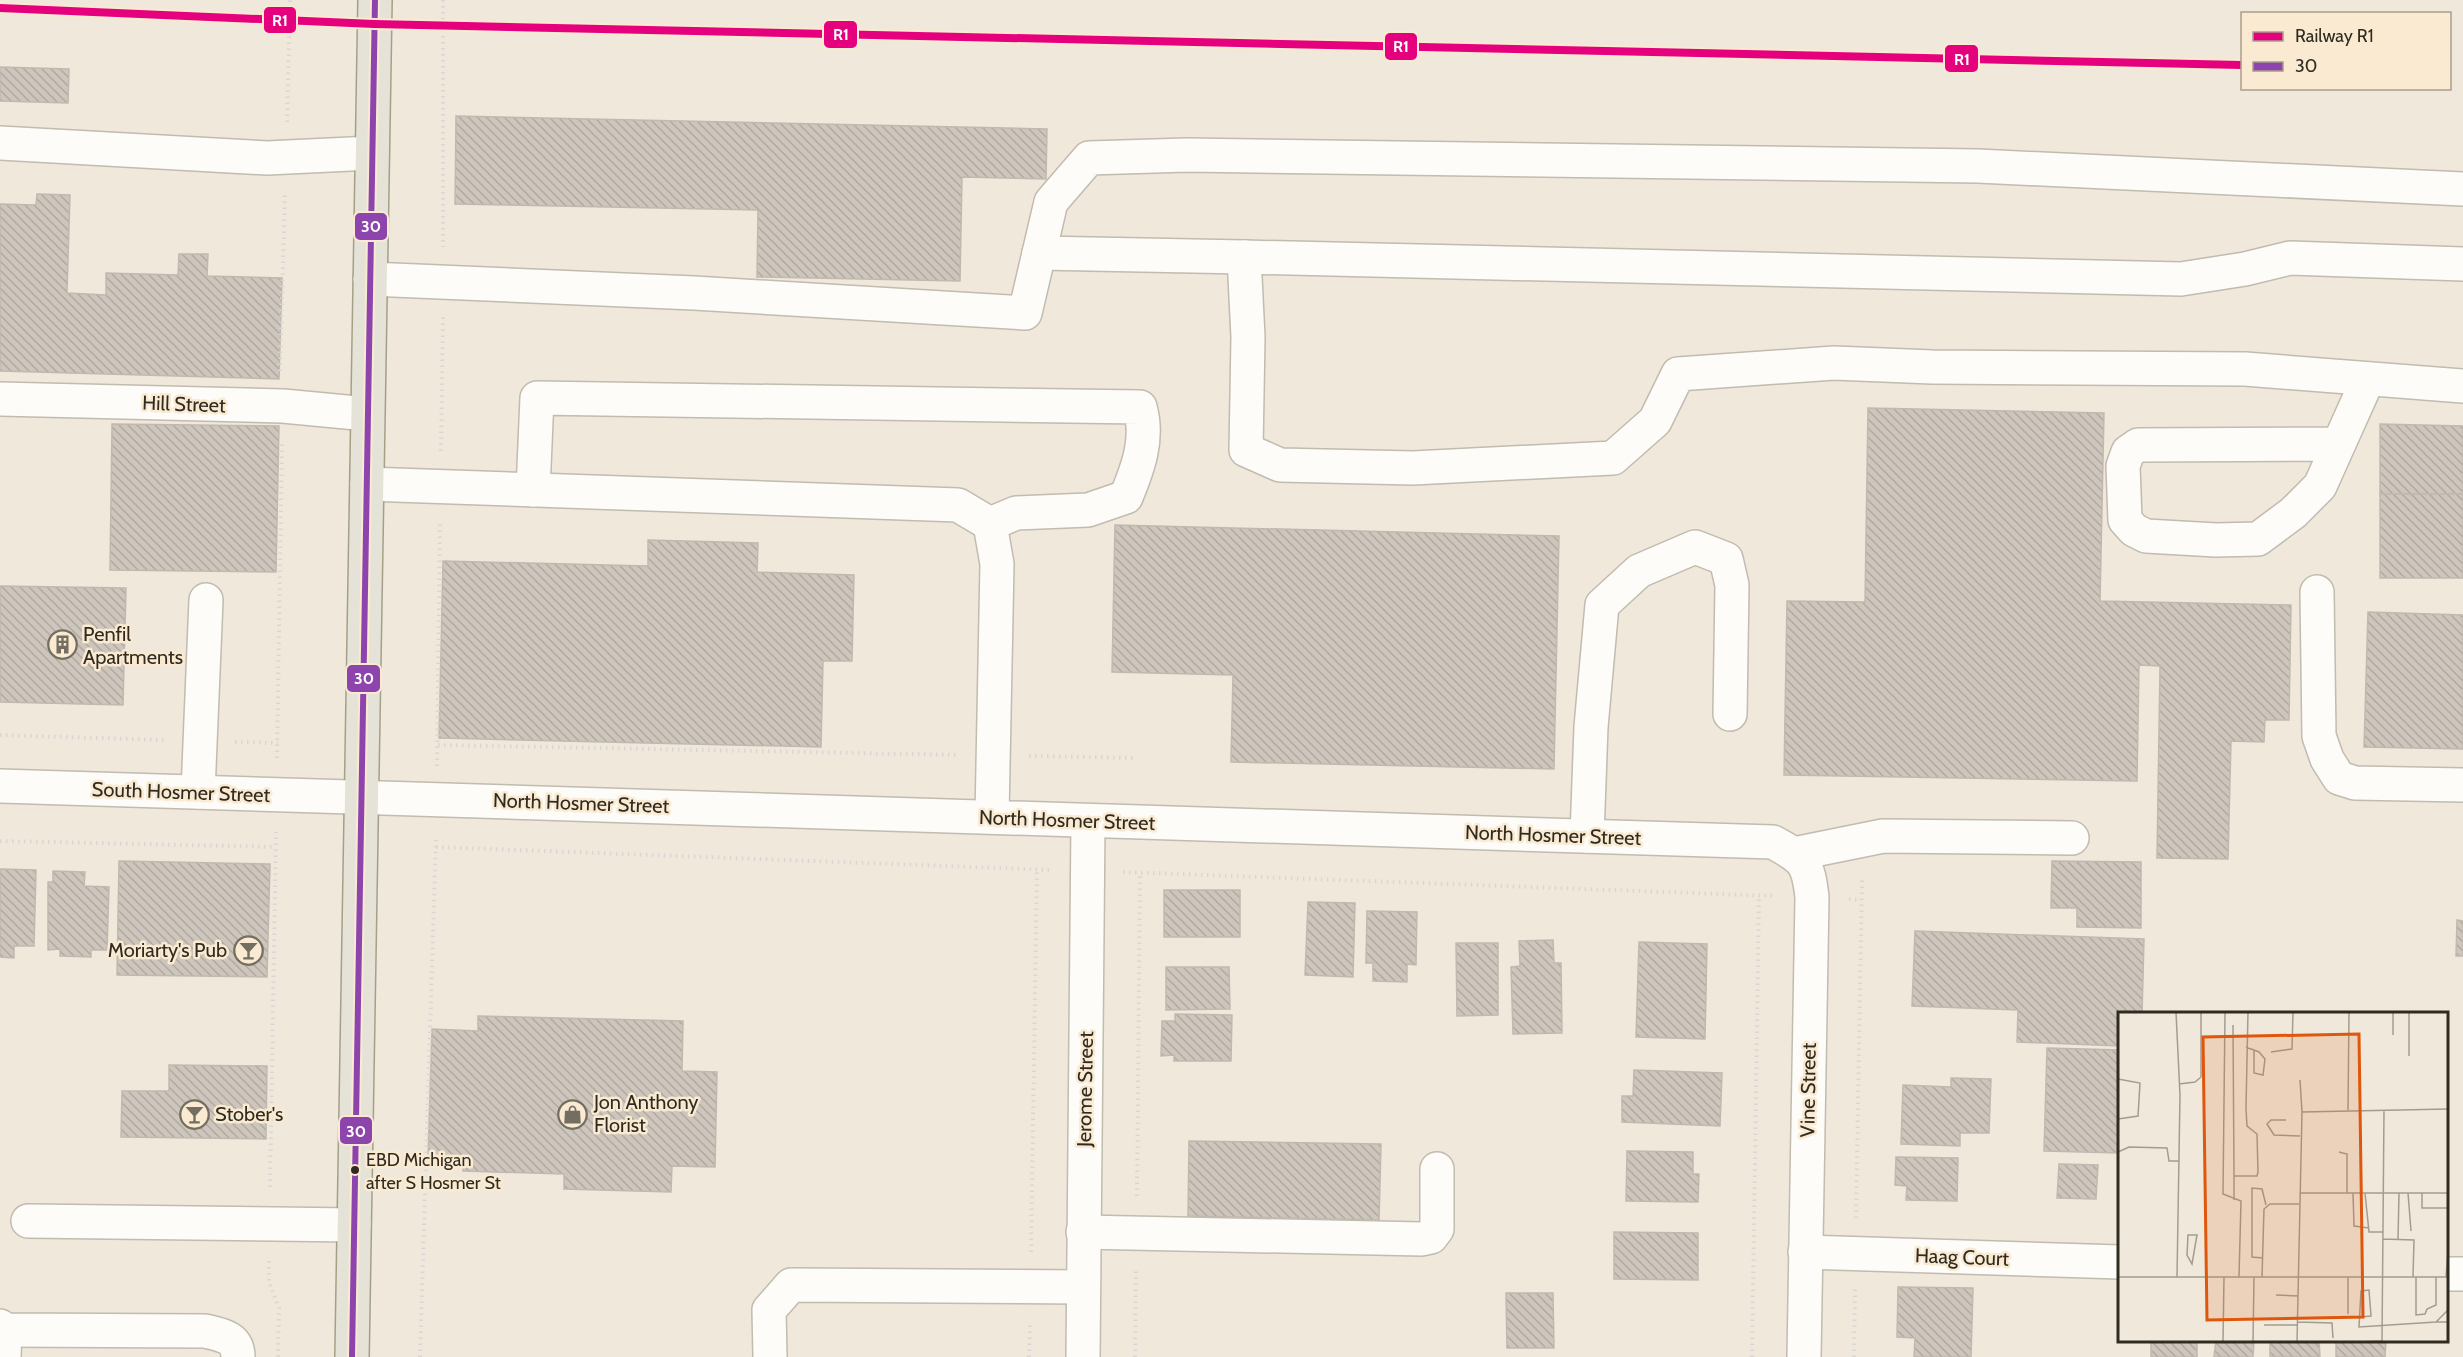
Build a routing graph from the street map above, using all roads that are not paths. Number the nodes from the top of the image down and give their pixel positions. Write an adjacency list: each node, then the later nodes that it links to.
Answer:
1 (375, 0): 3 (main road)
2 (0, 143): 3 (street)
3 (372, 153): 8 (main road)
4 (2463, 189): 5 (street)
5 (1039, 253): 6 (street); 8 (street)
6 (1244, 257): 7 (street); 9 (street)
7 (2463, 264)
8 (370, 279): 12 (main road)
9 (2368, 379): 10 (street); 13 (street)
10 (2463, 386)
11 (0, 399): 12 (street, Hill Street)
12 (368, 414): 14 (main road)
13 (2339, 444): 13 (street)
14 (367, 484): 15 (street); 23 (main road)
15 (533, 490): 16 (street); 16 (street)
16 (990, 524): 24 (street)
17 (2317, 592): 20 (street)
18 (206, 600): 22 (street)
19 (1730, 714): 26 (street)
20 (2463, 785)
21 (0, 786): 22 (street, South Hosmer Street)
22 (198, 792): 23 (street, South Hosmer Street)
23 (361, 798): 24 (street, North Hosmer Street); 31 (main road)
24 (992, 816): 25 (street, North Hosmer Street)
25 (1089, 822): 26 (street, North Hosmer Street); 32 (street, Jerome Street)
26 (1587, 837): 28 (street, North Hosmer Street)
27 (2072, 838): 28 (street, North Hosmer Street)
28 (1784, 848): 33 (street, Vine Street)
29 (1437, 1169): 32 (street)
30 (28, 1221): 31 (street)
31 (354, 1225): 38 (main road)
32 (1083, 1232): 35 (street, Jerome Street)
33 (1805, 1252): 34 (street, Haag Court); 41 (street, Vine Street)
34 (2118, 1263)
35 (1083, 1287): 39 (street); 40 (street, Jerome Street)
36 (3, 1338): 37 (street)
37 (238, 1357)
38 (352, 1357)
39 (770, 1357)
40 (1083, 1357)
41 (1804, 1357)

